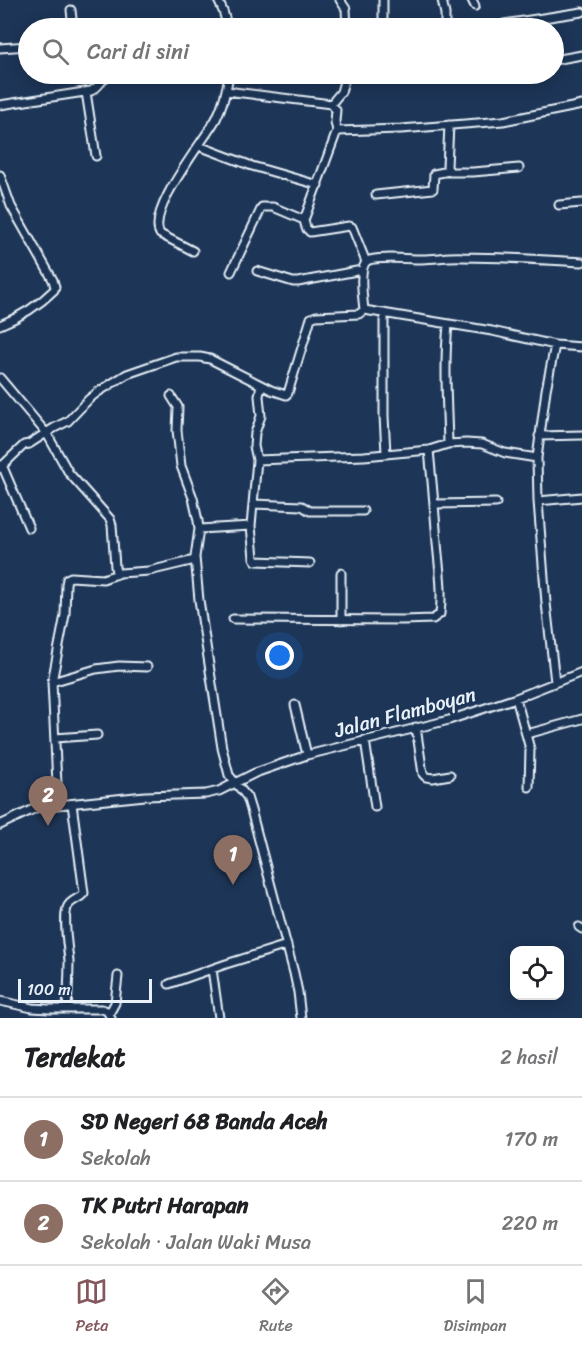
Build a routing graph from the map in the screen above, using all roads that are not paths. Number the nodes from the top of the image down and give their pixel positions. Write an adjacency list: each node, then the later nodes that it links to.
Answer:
1 (218, 0): 8 (street)
2 (340, 0): 9 (street)
3 (383, 0): 10 (street)
4 (442, 0): 11 (street)
5 (71, 10): 7 (street)
6 (582, 12): 12 (street)
7 (72, 18)
8 (225, 18)
9 (346, 18)
10 (383, 18)
11 (445, 18)
12 (543, 18)
13 (18, 47): 14 (street)
14 (0, 48)
15 (582, 55): 16 (street)
16 (564, 58)
17 (99, 84): 21 (street)
18 (227, 84): 20 (street)
19 (343, 84): 22 (street)
20 (226, 91): 22 (street); 27 (street)
21 (86, 92): 23 (street); 28 (street)
22 (332, 104): 26 (street)
23 (0, 105)
24 (582, 105): 25 (street)
25 (448, 125): 26 (street); 30 (street)
26 (337, 131): 32 (street)
27 (199, 146): 32 (street); 37 (street)
28 (96, 156)
29 (519, 168): 30 (street)
30 (448, 171): 33 (street)
31 (0, 175): 45 (street)
32 (318, 185): 36 (street)
33 (376, 195)
34 (582, 203): 35 (street)
35 (559, 205)
36 (304, 220): 38 (street); 42 (street)
37 (193, 251)
38 (366, 262): 39 (street); 40 (street)
39 (582, 262)
40 (363, 270): 41 (street); 43 (street)
41 (256, 271)
42 (231, 272)
43 (364, 310): 44 (street); 50 (street)
44 (384, 313): 46 (street); 57 (street)
45 (0, 325)
46 (448, 325): 47 (street); 55 (street)
47 (555, 345): 48 (street); 54 (street)
48 (582, 347)
49 (0, 378): 52 (street)
50 (261, 385): 52 (street); 59 (street)
51 (171, 396): 69 (street)
52 (47, 434): 60 (street); 72 (street)
53 (582, 435): 54 (street)
54 (539, 436): 58 (street)
55 (448, 444): 56 (street); 58 (street)
56 (429, 450): 57 (street); 65 (street)
57 (386, 453): 59 (street)
58 (537, 458): 62 (street)
59 (257, 460): 64 (street)
60 (1, 466): 68 (street)
61 (582, 497): 62 (street)
62 (538, 501): 79 (street)
63 (496, 503): 65 (street)
64 (253, 504): 66 (street); 67 (street)
65 (435, 504): 75 (street)
66 (363, 511)
67 (251, 526): 69 (street); 71 (street)
68 (29, 528)
69 (199, 529): 70 (street)
70 (195, 560): 72 (street); 90 (street)
71 (310, 562)
72 (120, 573): 78 (street)
73 (341, 573): 75 (street)
74 (233, 619): 75 (street)
75 (341, 620)
76 (147, 667): 78 (street)
77 (582, 672): 79 (street, Jalan Flamboyan)
78 (52, 682): 86 (street)
79 (555, 682): 80 (street, Jalan Flamboyan)
80 (516, 698): 83 (street, Jalan Flamboyan); 84 (street)
81 (295, 705): 88 (street)
82 (582, 719): 84 (street)
83 (416, 728): 87 (street, Jalan Flamboyan); 89 (street)
84 (527, 734): 91 (street)
85 (97, 735): 86 (street)
86 (55, 738): 92 (street)
87 (365, 740): 88 (street, Jalan Flamboyan); 94 (street)
88 (307, 755): 90 (street, Jalan Flamboyan)
89 (450, 775)
90 (236, 783): 93 (street, Jalan Flamboyan); 96 (street)
91 (529, 787)
92 (58, 804): 93 (street, Jalan Flamboyan); 95 (street, Jalan Flamboyan)
93 (72, 804): 101 (street)
94 (375, 807)
95 (0, 825)
96 (287, 945): 97 (street); 104 (street)
97 (212, 969): 99 (street); 103 (street)
98 (118, 976): 102 (street)
99 (169, 984)
100 (0, 1001): 101 (street)
101 (68, 1009): 102 (street)
102 (110, 1016)
103 (219, 1018)
104 (301, 1018)

